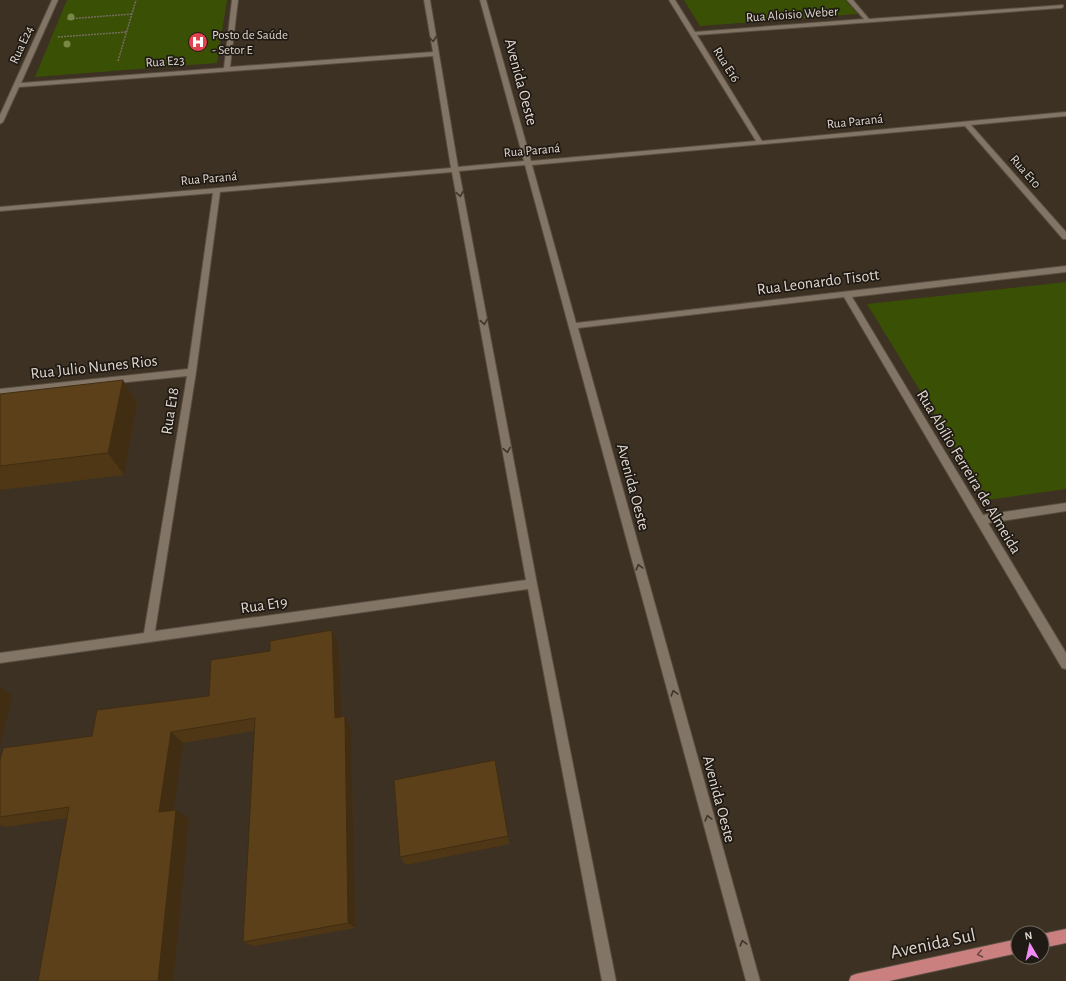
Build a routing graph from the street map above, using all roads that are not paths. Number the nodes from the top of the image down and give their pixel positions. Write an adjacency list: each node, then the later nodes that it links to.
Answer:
1 (55, 0): 13 (street, Rua E24)
2 (235, 0): 12 (street)
3 (427, 0): 11 (street, one-way to 11)
4 (484, 0): 18 (street, Avenida Oeste)
5 (672, 0): 10 (street, Rua E16)
6 (850, 0): 9 (street)
7 (1054, 0): 8 (street)
8 (1064, 8): 9 (street, Rua Aloisio Weber)
9 (868, 20): 10 (street, Rua Aloisio Weber)
10 (692, 34): 17 (street, Rua E16)
11 (435, 54): 12 (street, Rua E23); 19 (street)
12 (227, 70): 13 (street, Rua E23)
13 (16, 85): 15 (street, Rua E24)
14 (1066, 114): 16 (street, Rua Paraná)
15 (0, 122)
16 (966, 123): 17 (street, Rua Paraná); 22 (street, Rua E10)
17 (760, 143): 18 (street, Rua Paraná)
18 (527, 164): 19 (street, Rua Paraná); 25 (street, Avenida Oeste)
19 (456, 170): 20 (street, Rua Paraná); 30 (street, one-way to 30)
20 (217, 191): 21 (street, Rua Paraná); 26 (street, Rua E18)
21 (0, 209)
22 (1066, 237)
23 (1066, 269): 24 (street, Rua Leonardo Tisott)
24 (846, 294): 25 (street, Rua Leonardo Tisott); 29 (street, Rua Abílio Ferreira de Almeida)
25 (573, 326): 38 (street, Avenida Oeste, one-way to 25)
26 (192, 372): 27 (street, Rua Julio Nunes Rios); 31 (street, Rua E18)
27 (0, 392)
28 (1066, 507): 29 (street)
29 (980, 520): 33 (street, Rua Abílio Ferreira de Almeida)
30 (532, 584): 31 (street, Rua E19); 37 (street)
31 (149, 636): 32 (street, Rua E19)
32 (0, 658)
33 (1066, 664)
34 (1066, 936): 35 (main road)
35 (1050, 939)
36 (1010, 948): 39 (main road, Avenida Sul, one-way to 39)
37 (609, 981)
38 (753, 981)
39 (856, 981)

